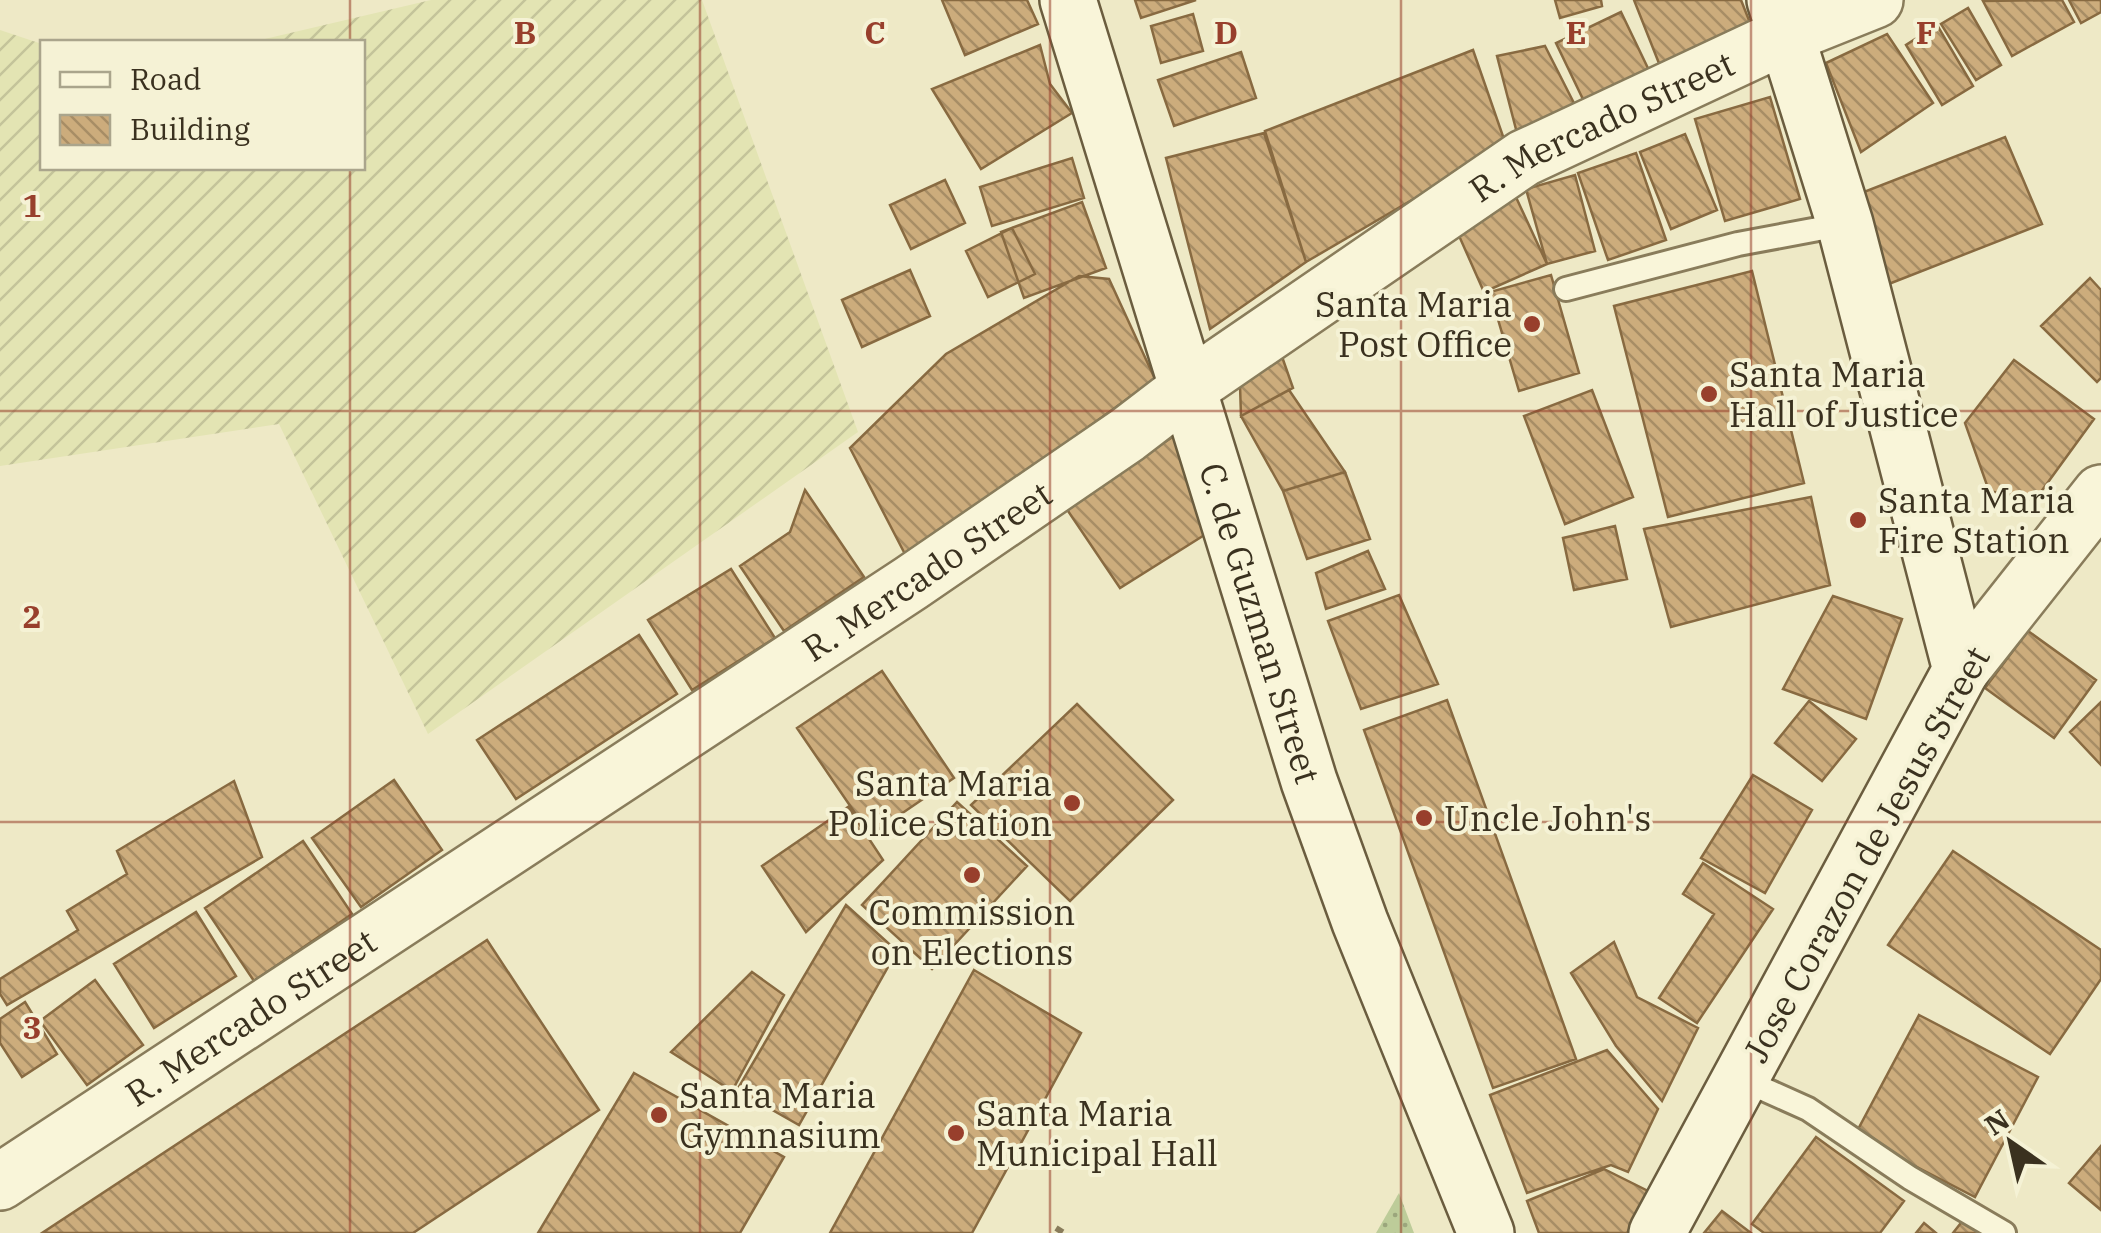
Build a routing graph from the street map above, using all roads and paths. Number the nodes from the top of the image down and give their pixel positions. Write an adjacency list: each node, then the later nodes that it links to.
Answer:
1 (1068, 0): 6 (main road, C. de Guzman Street)
2 (1876, 0): 3 (main road, R. Mercado Street)
3 (1780, 18): 4 (main road); 6 (main road, R. Mercado Street)
4 (1845, 224): 5 (lane); 8 (main road)
5 (1566, 289)
6 (1187, 389): 10 (main road, R. Mercado Street); 11 (main road, C. de Guzman Street)
7 (2101, 492): 8 (main road, Jose Corazon de Jesus Street)
8 (1961, 670): 9 (main road, Jose Corazon de Jesus Street)
9 (1740, 1078): 12 (main road, Jose Corazon de Jesus Street); 13 (lane)
10 (0, 1182)
11 (1486, 1233)
12 (1657, 1233)
13 (2004, 1233)

